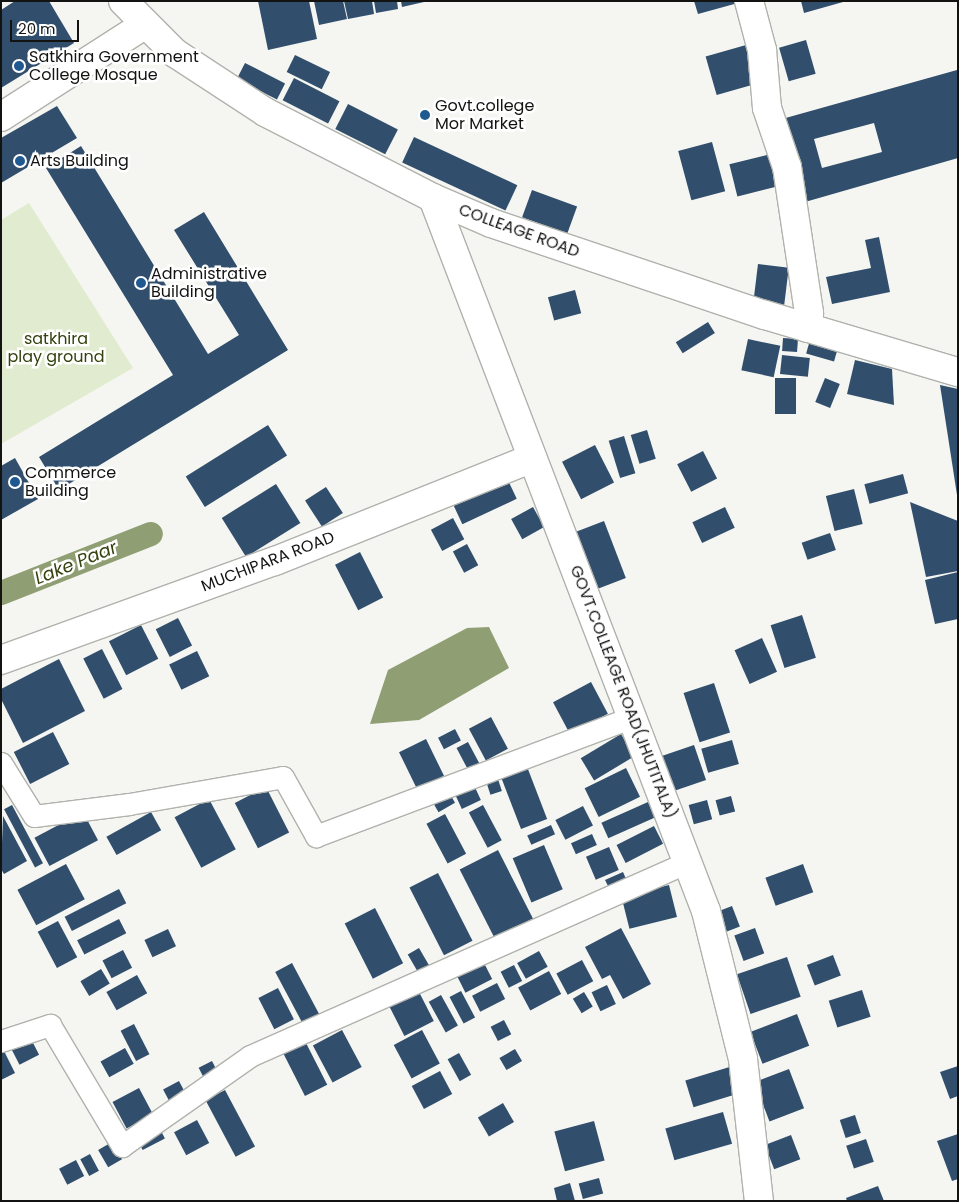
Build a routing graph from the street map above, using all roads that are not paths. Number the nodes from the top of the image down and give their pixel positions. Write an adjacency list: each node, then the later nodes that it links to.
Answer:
1 (123, 1): 3 (street, COLLEAGE ROAD)
2 (749, 1): 6 (street)
3 (146, 24): 4 (street); 5 (street, COLLEAGE ROAD)
4 (1, 117)
5 (433, 198): 6 (street, COLLEAGE ROAD); 8 (street, GOVT.COLLEAGE ROAD(JHUTITALA))
6 (807, 328): 7 (street, COLLEAGE ROAD)
7 (958, 372)
8 (532, 458): 9 (street, MUCHIPARA ROAD); 10 (street, GOVT.COLLEAGE ROAD(JHUTITALA))
9 (1, 660)
10 (632, 717): 11 (street); 12 (street, GOVT.COLLEAGE ROAD(JHUTITALA))
11 (1, 763)
12 (688, 862): 13 (street); 14 (street, GOVT.COLLEAGE ROAD(JHUTITALA))
13 (1, 1041)
14 (759, 1201)

